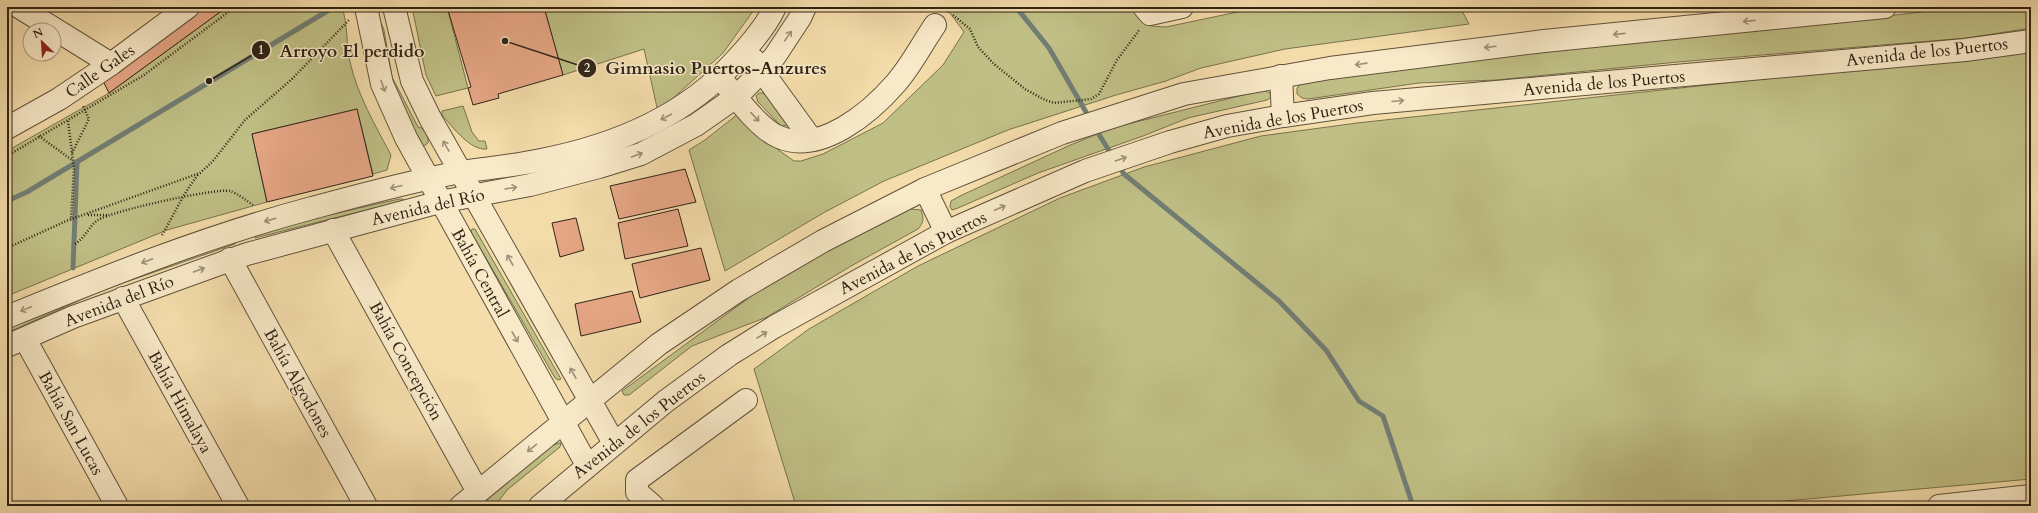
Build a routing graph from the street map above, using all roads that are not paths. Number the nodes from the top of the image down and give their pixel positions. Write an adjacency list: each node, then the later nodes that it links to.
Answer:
1 (19, 7): 13 (street)
2 (188, 7): 13 (street, Calle Gales)
3 (775, 7): 12 (street, Avenida del Río)
4 (805, 7): 14 (street, Avenida del Río, one-way to 4)
5 (1182, 7): 8 (street)
6 (1885, 7): 15 (street, one-way to 15)
7 (395, 9): 9 (street); 23 (street, Bahía Central, one-way to 7)
8 (1147, 10)
9 (362, 14): 24 (street, Bahía Central, one-way to 24)
10 (935, 25): 22 (street)
11 (2031, 41): 19 (street, Avenida de los Puertos, one-way to 11)
12 (746, 49): 14 (street); 16 (street, Avenida del Río)
13 (111, 64): 21 (street, Calle Gales)
14 (762, 72): 17 (street, Avenida del Río); 22 (street)
15 (1281, 76): 19 (street); 25 (street)
16 (720, 77): 17 (street); 18 (street, Avenida del Río)
17 (736, 97): 20 (street, Avenida del Río); 22 (street, one-way to 22)
18 (684, 105): 20 (street); 23 (street, Avenida del Río, one-way to 23)
19 (1284, 116): 30 (street, Avenida de los Puertos, one-way to 19)
20 (696, 125): 26 (street, Avenida del Río, one-way to 20)
21 (7, 128)
22 (812, 140)
23 (461, 172): 24 (street, Avenida del Río); 26 (street, Bahía Central)
24 (428, 179): 27 (street, Bahía Central); 28 (street, Avenida del Río, one-way to 28)
25 (925, 189): 30 (street); 35 (street)
26 (473, 194): 27 (street, Avenida del Río); 35 (street, Bahía Central, one-way to 26)
27 (440, 202): 29 (street, Avenida del Río); 37 (street, Bahía Central, one-way to 37)
28 (239, 229): 31 (street, Bahía Algodones); 33 (street, Avenida del Río, one-way to 33)
29 (333, 230): 31 (street, Avenida del Río); 40 (street, Bahía Concepción)
30 (946, 232): 38 (street, Avenida de los Puertos, one-way to 30)
31 (239, 256): 32 (street, Avenida del Río, one-way to 31); 44 (street, Bahía Algodones)
32 (122, 298): 34 (street, Avenida del Río); 43 (street, Bahía Himalaya)
33 (7, 317)
34 (16, 343): 42 (street, Bahía San Lucas)
35 (589, 400): 37 (street); 38 (street, Bahía Central)
36 (746, 400): 47 (street)
37 (563, 424): 39 (street, Bahía Central); 40 (street, one-way to 40)
38 (614, 443): 39 (street, Avenida de los Puertos)
39 (587, 465): 46 (street, Avenida de los Puertos)
40 (478, 492): 45 (street)
41 (2031, 496): 48 (street)
42 (117, 506)
43 (238, 506)
44 (366, 506)
45 (461, 506)
46 (540, 506)
47 (653, 506)
48 (1939, 506)

